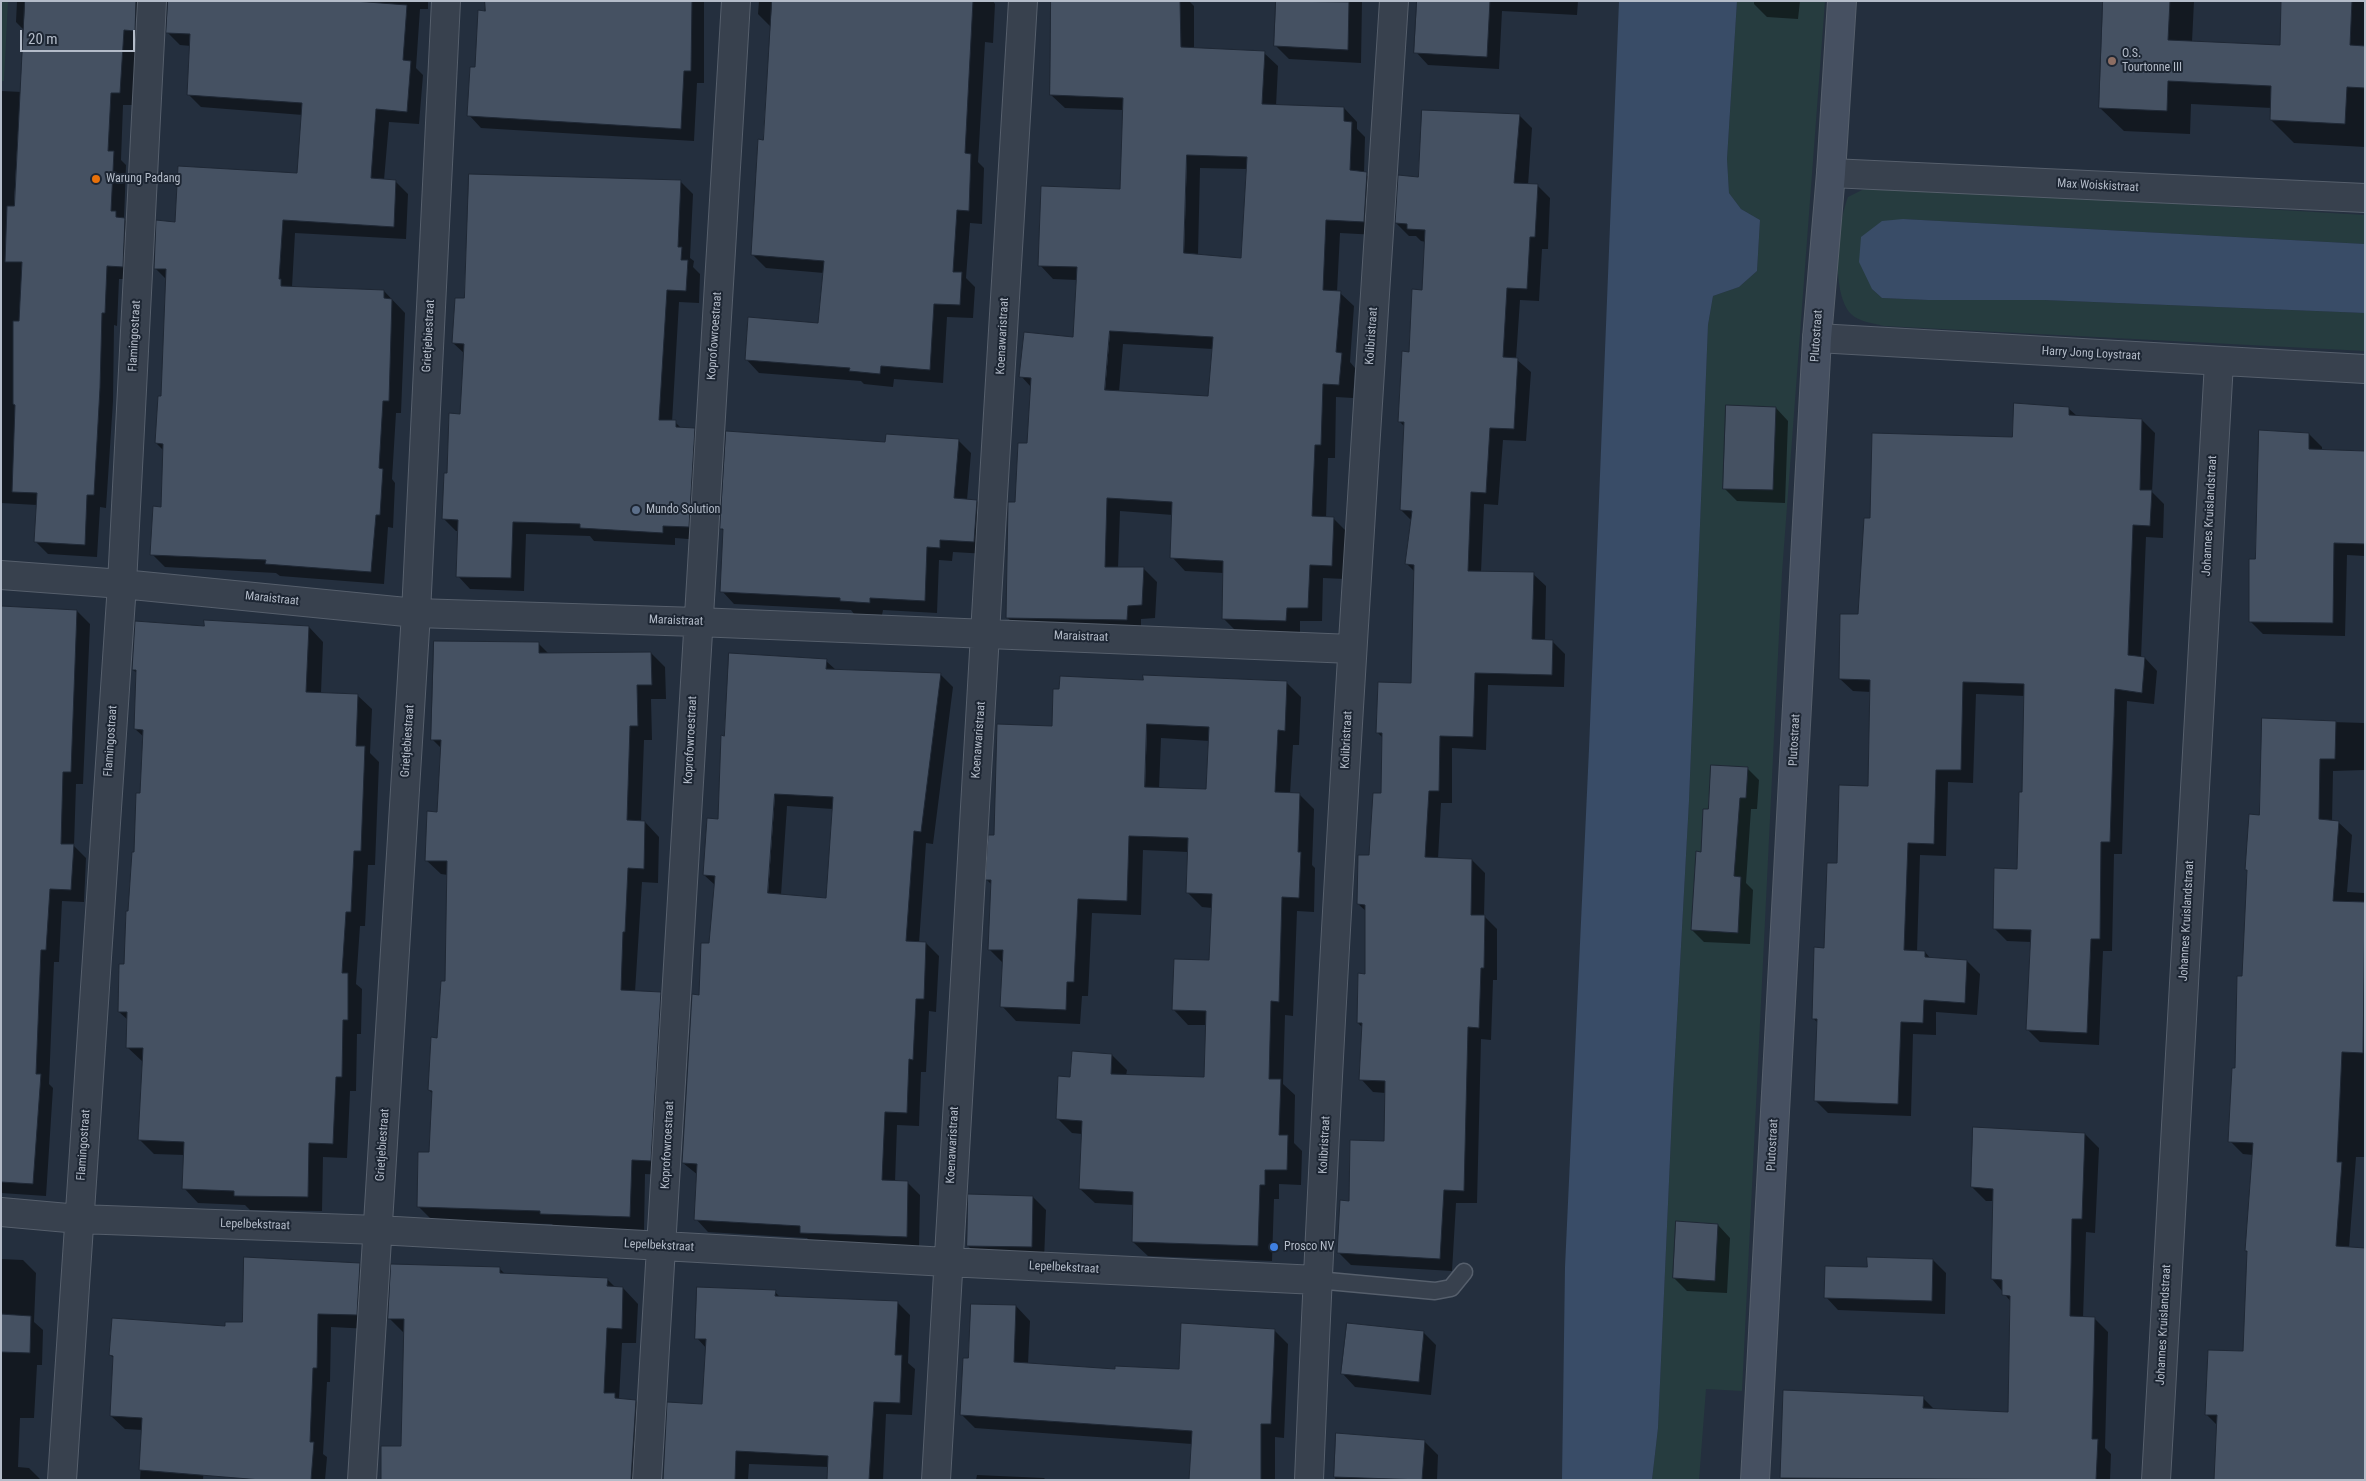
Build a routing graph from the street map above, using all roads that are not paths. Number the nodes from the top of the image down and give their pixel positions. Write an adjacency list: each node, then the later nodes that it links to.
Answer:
1 (152, 1): 13 (street, Flamingostraat)
2 (446, 1): 14 (street, Grietjebiestraat)
3 (736, 1): 15 (street, Koprofowroestraat)
4 (1023, 1): 16 (street, Koenawaristraat)
5 (1394, 1): 17 (street, Kolibristraat)
6 (1842, 1): 7 (street, Plutostraat)
7 (1831, 174): 8 (street, Max Woiskistraat); 9 (street, Plutostraat)
8 (2365, 198)
9 (1817, 338): 10 (street, Harry Jong Loystraat); 30 (street, Plutostraat)
10 (2219, 362): 11 (street, Harry Jong Loystraat); 31 (street, Johannes Kruislandstraat)
11 (2365, 369)
12 (1, 575): 13 (street, Maraistraat)
13 (122, 584): 14 (street, Maraistraat); 19 (street, Flamingostraat)
14 (416, 614): 15 (street, Maraistraat); 20 (street, Grietjebiestraat)
15 (697, 622): 16 (street, Maraistraat); 21 (street, Koprofowroestraat)
16 (986, 633): 17 (street, Maraistraat); 22 (street, Koenawaristraat)
17 (1352, 649): 24 (street, Kolibristraat)
18 (1, 1212): 19 (street, Lepelbekstraat)
19 (79, 1219): 20 (street, Lepelbekstraat); 25 (street, Flamingostraat)
20 (378, 1230): 21 (street, Lepelbekstraat); 26 (street, Grietjebiestraat)
21 (662, 1247): 22 (street, Lepelbekstraat); 27 (street, Koprofowroestraat)
22 (947, 1262): 24 (street, Lepelbekstraat); 28 (street, Koenawaristraat)
23 (1464, 1272): 24 (lane)
24 (1317, 1280): 29 (street, Kolibristraat)
25 (62, 1480)
26 (362, 1480)
27 (647, 1480)
28 (936, 1480)
29 (1309, 1480)
30 (1755, 1480)
31 (2156, 1480)

